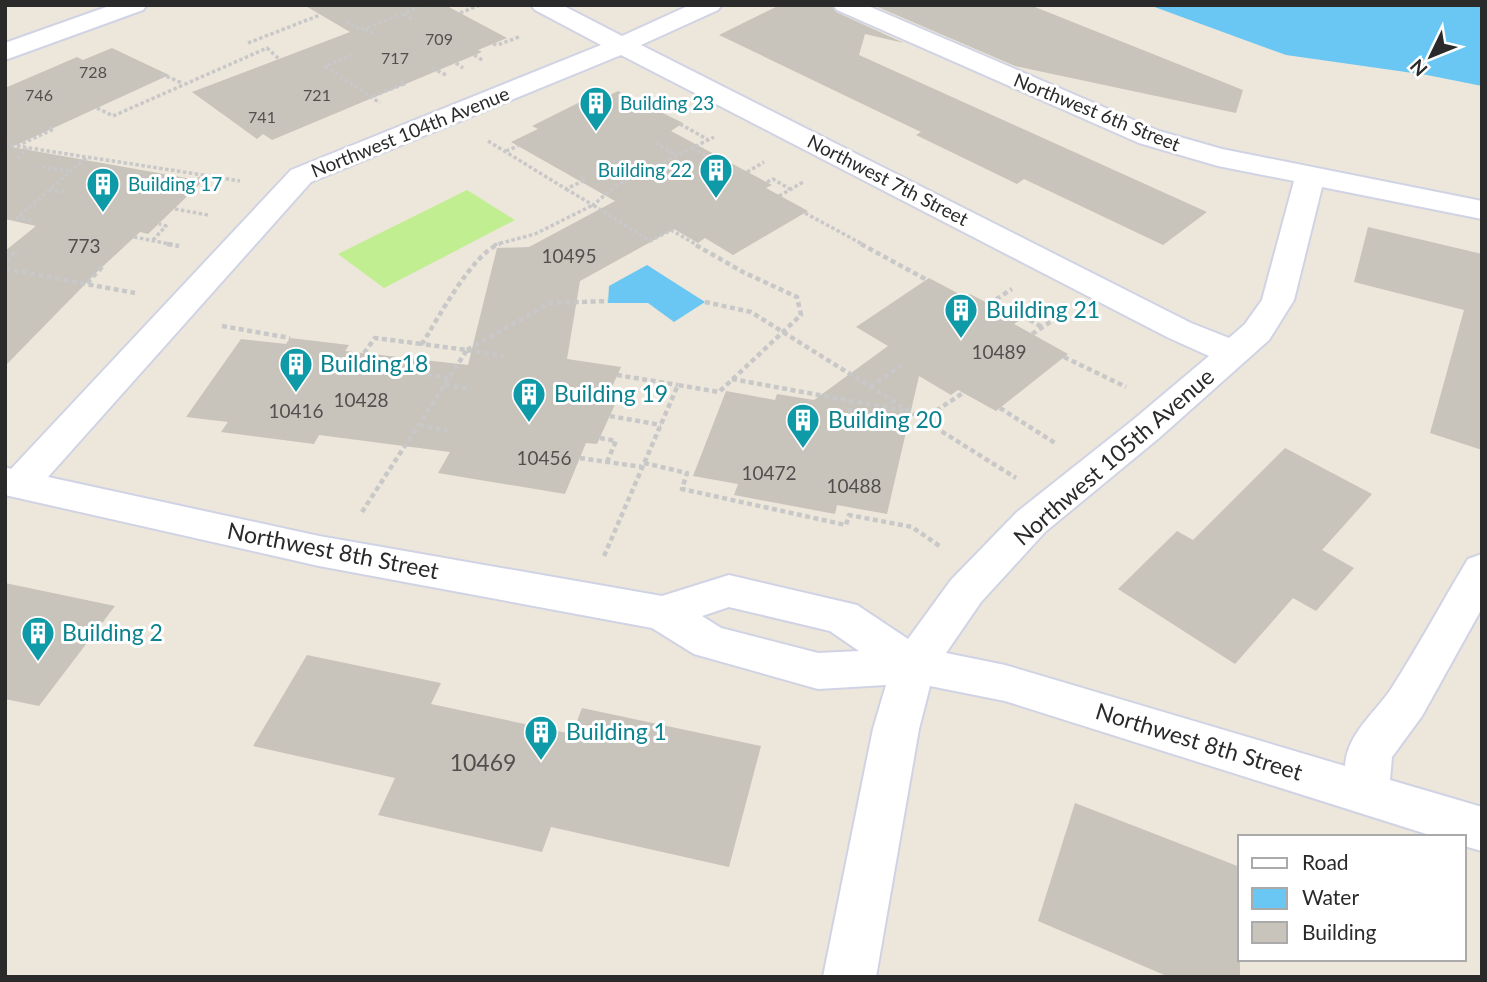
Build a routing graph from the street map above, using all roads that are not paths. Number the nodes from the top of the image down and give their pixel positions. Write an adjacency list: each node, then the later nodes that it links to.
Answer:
1 (135, 5): 6 (street)
2 (543, 5): 5 (street, Northwest 7th Street)
3 (710, 5): 5 (street, Northwest 104th Avenue)
4 (845, 5): 7 (street, Northwest 6th Street)
5 (620, 44): 9 (street, Northwest 7th Street); 10 (street, Northwest 104th Avenue)
6 (5, 51)
7 (1310, 176): 8 (street, Northwest 6th Street); 9 (street, Northwest 105th Avenue)
8 (1482, 210)
9 (1233, 353): 13 (street, Northwest 105th Avenue)
10 (12, 482): 12 (street, Northwest 8th Street)
11 (1482, 570): 14 (street)
12 (662, 613): 13 (street, Northwest 8th Street); 13 (street, Northwest 8th Street)
13 (914, 665): 14 (street, Northwest 8th Street); 16 (street, Northwest 105th Avenue)
14 (1366, 792): 15 (street, Northwest 8th Street)
15 (1482, 829)
16 (849, 977)

